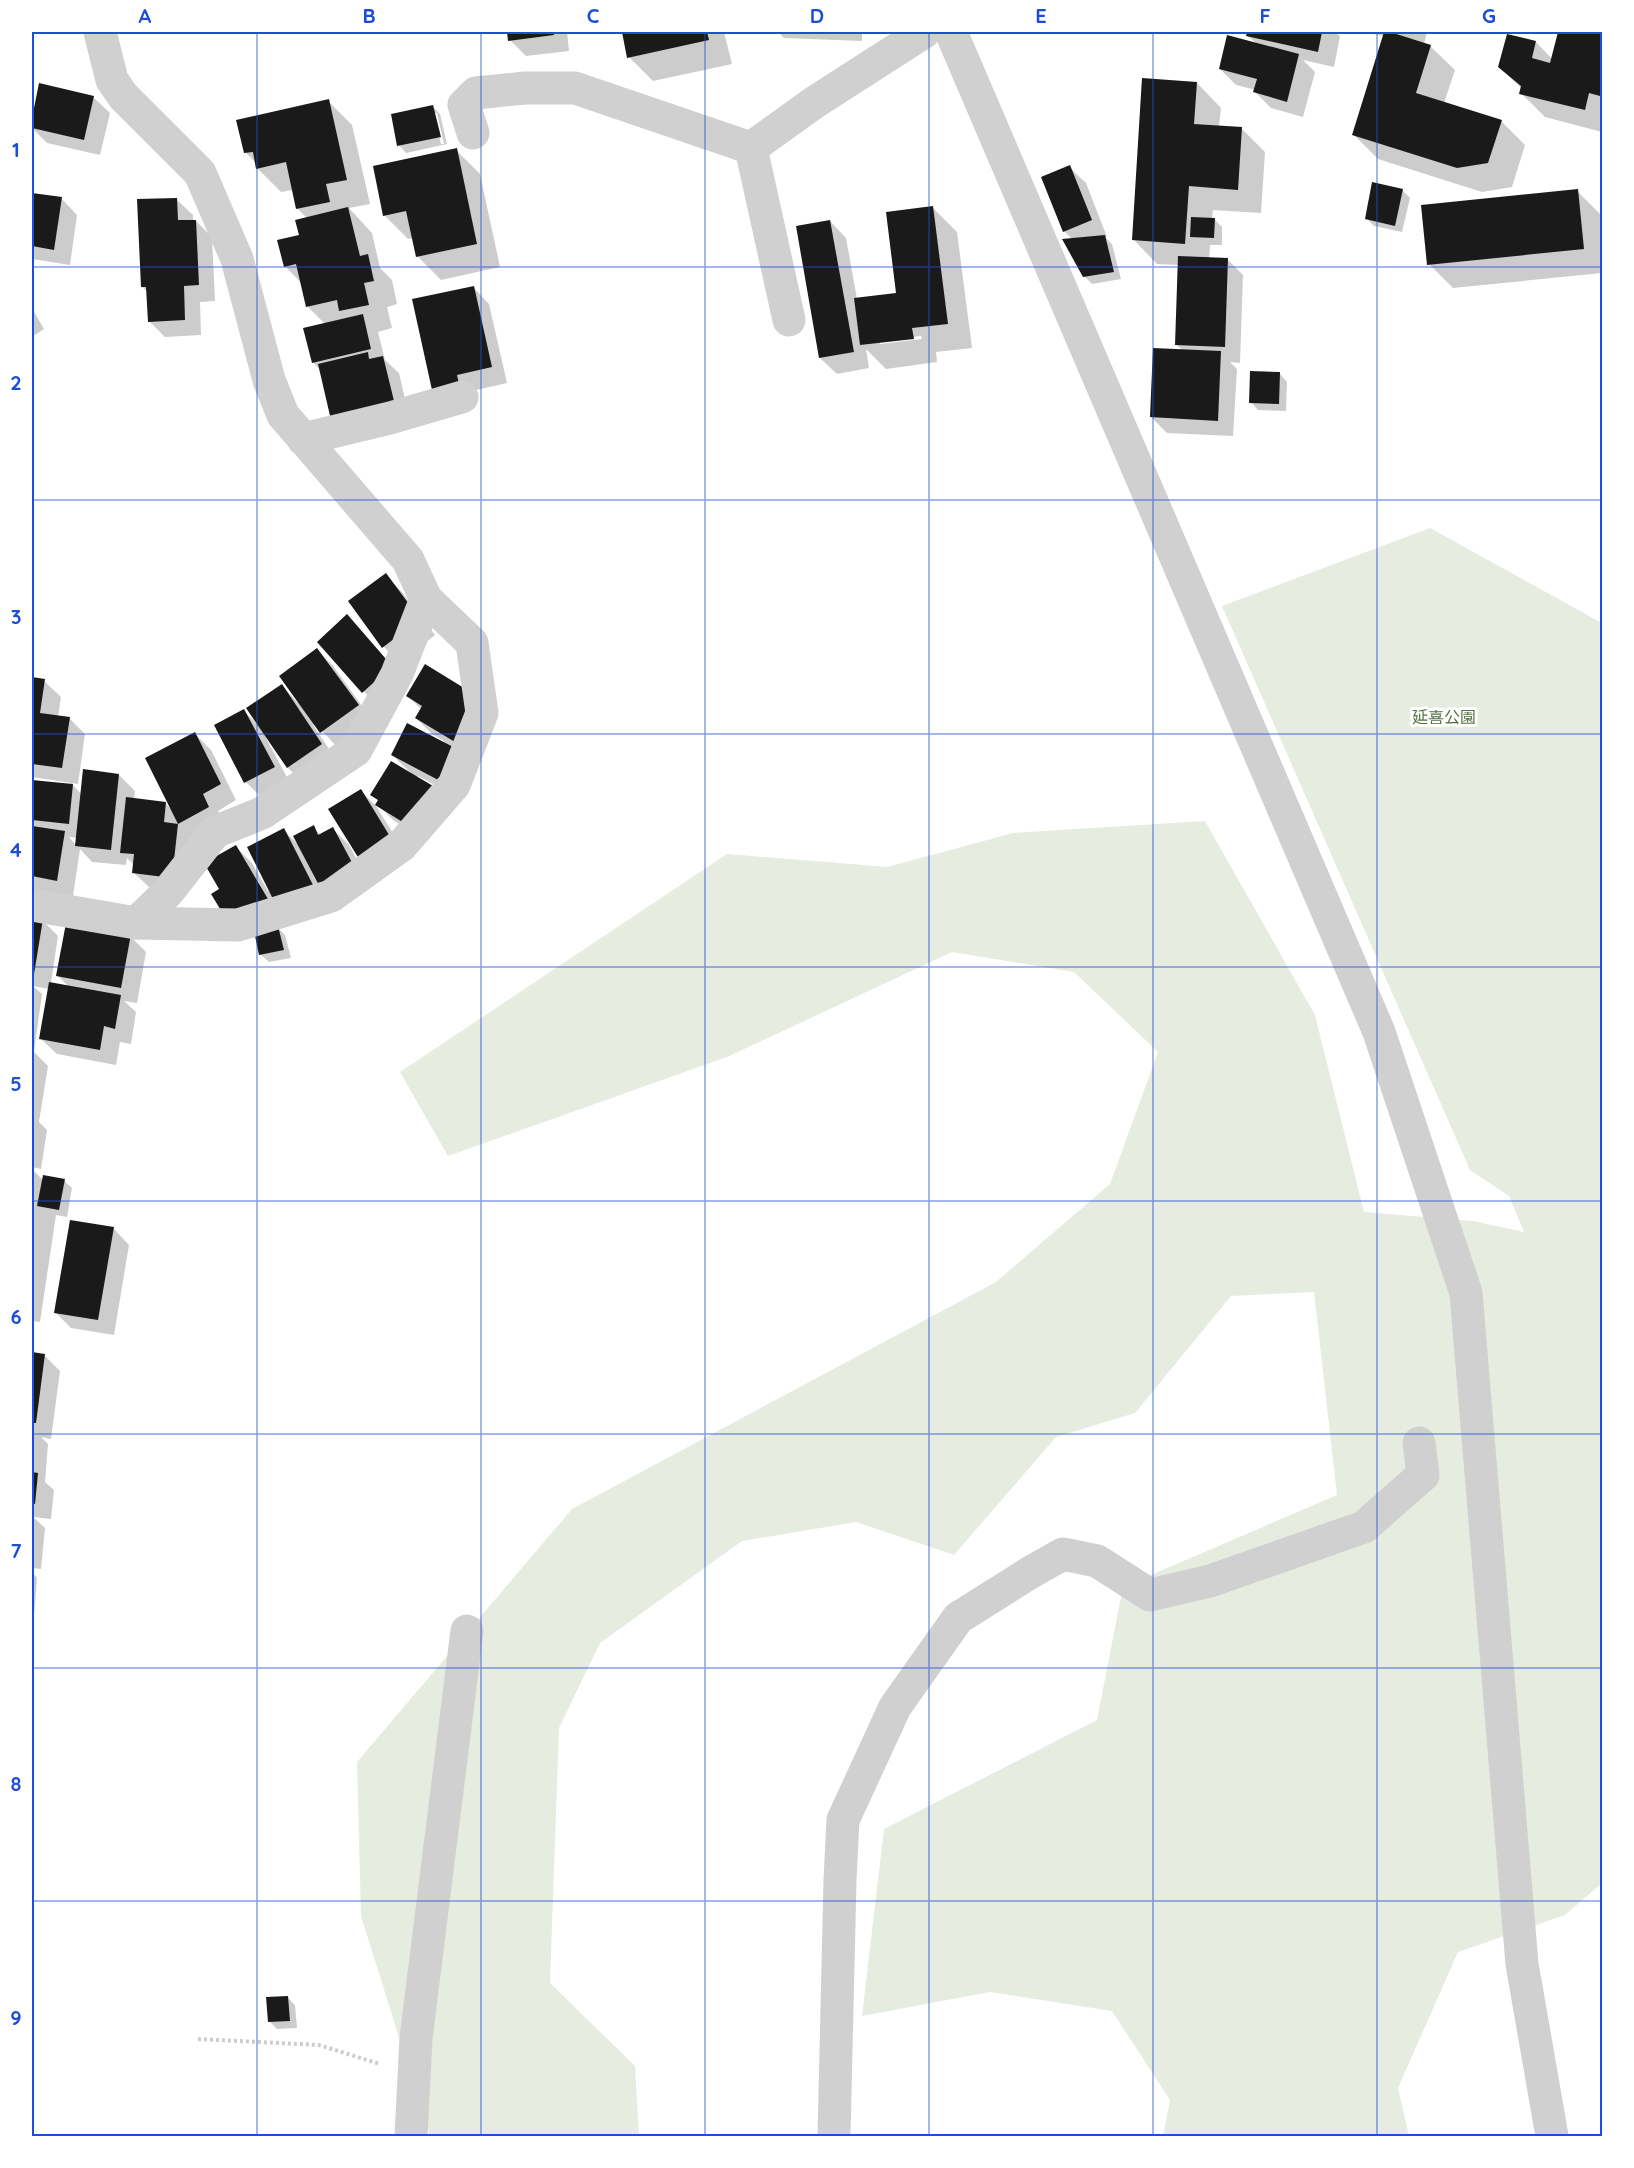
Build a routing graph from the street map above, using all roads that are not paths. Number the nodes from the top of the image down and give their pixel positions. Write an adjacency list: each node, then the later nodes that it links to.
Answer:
1 (100, 32): 8 (street)
2 (924, 32): 5 (street)
3 (951, 32): 16 (street)
4 (473, 133): 5 (street)
5 (751, 148): 6 (street)
6 (789, 320)
7 (462, 397): 8 (street)
8 (303, 439): 9 (street)
9 (426, 599): 11 (street); 11 (street)
10 (32, 904): 11 (street)
11 (136, 923)
12 (1419, 1443): 15 (street)
13 (467, 1631): 14 (street)
14 (411, 2136)
15 (834, 2136)
16 (1552, 2136)

